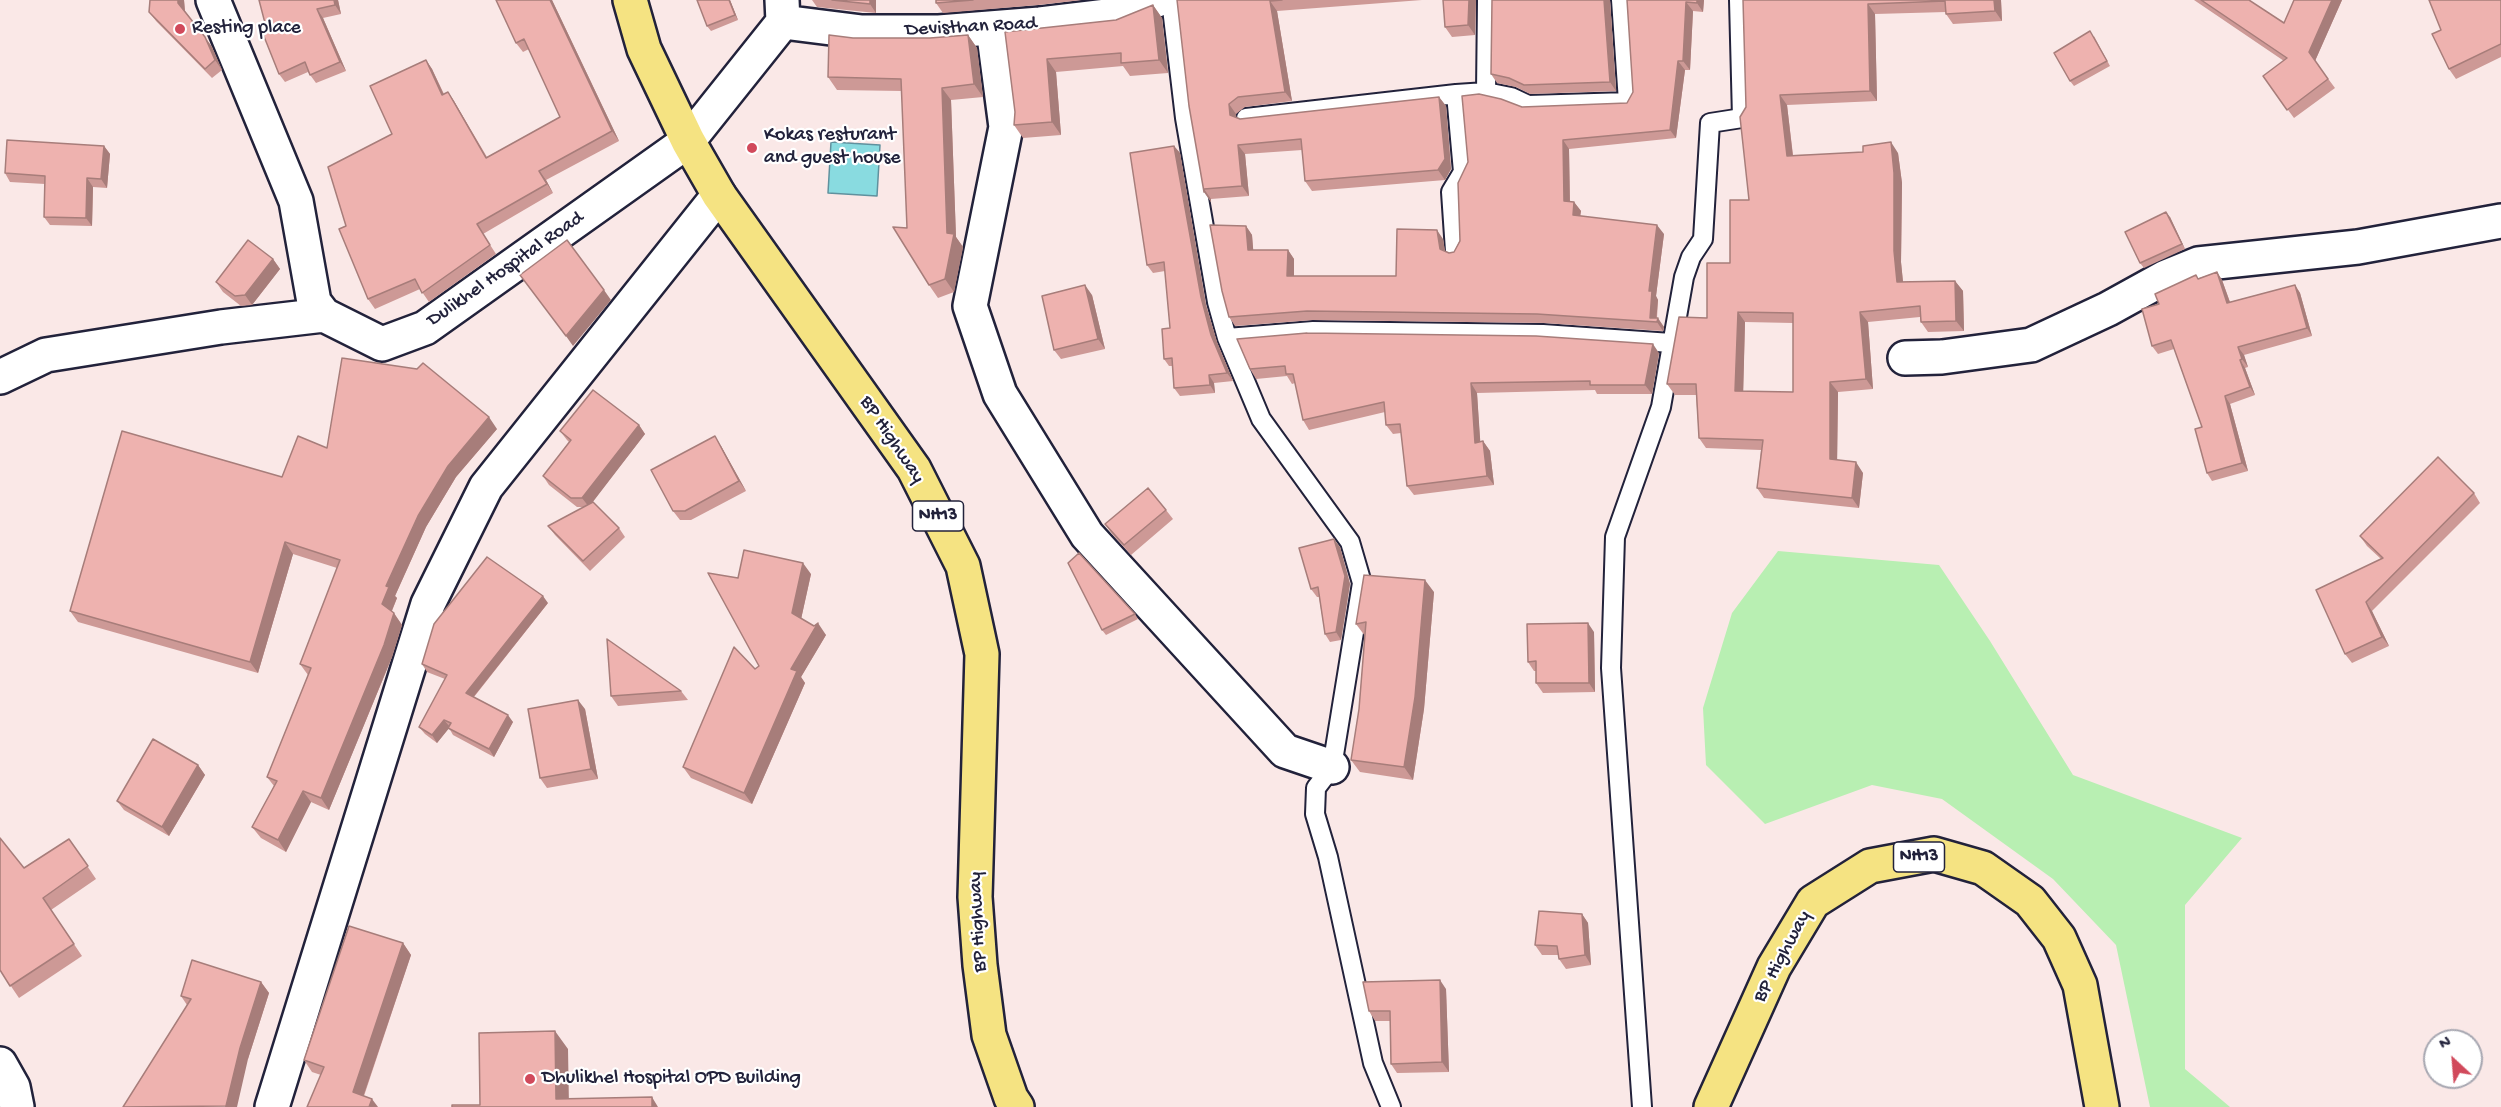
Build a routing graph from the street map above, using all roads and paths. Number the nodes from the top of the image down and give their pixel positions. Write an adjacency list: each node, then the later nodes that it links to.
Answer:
1 (213, 0): 17 (street)
2 (630, 0): 13 (highway, BP Highway / NH13)
3 (1158, 0): 9 (street, Devisthan Road)
4 (1171, 0): 18 (lane)
5 (1491, 0): 10 (lane)
6 (1621, 0): 10 (lane)
7 (1739, 0): 19 (lane)
8 (782, 11): 9 (street, Devisthan Road); 13 (street, Dulikhel Hospital Road)
9 (993, 28): 22 (street)
10 (1486, 92): 11 (lane)
11 (1456, 94): 12 (lane); 16 (lane)
12 (1246, 118)
13 (688, 141): 14 (highway, BP Highway / NH13); 17 (street, Dulikhel Hospital Road)
14 (719, 195): 23 (street); 24 (highway, BP Highway / NH13)
15 (2501, 221): 20 (street)
16 (1455, 251)
17 (324, 315): 21 (street)
18 (1227, 338): 19 (lane); 22 (lane)
19 (1671, 343): 26 (lane)
20 (1905, 358)
21 (0, 377)
22 (1332, 767): 25 (lane)
23 (273, 1107)
24 (1017, 1107)
25 (1391, 1107)
26 (1642, 1107)
27 (1712, 1107): 28 (highway, BP Highway / NH13)
28 (2102, 1107)

